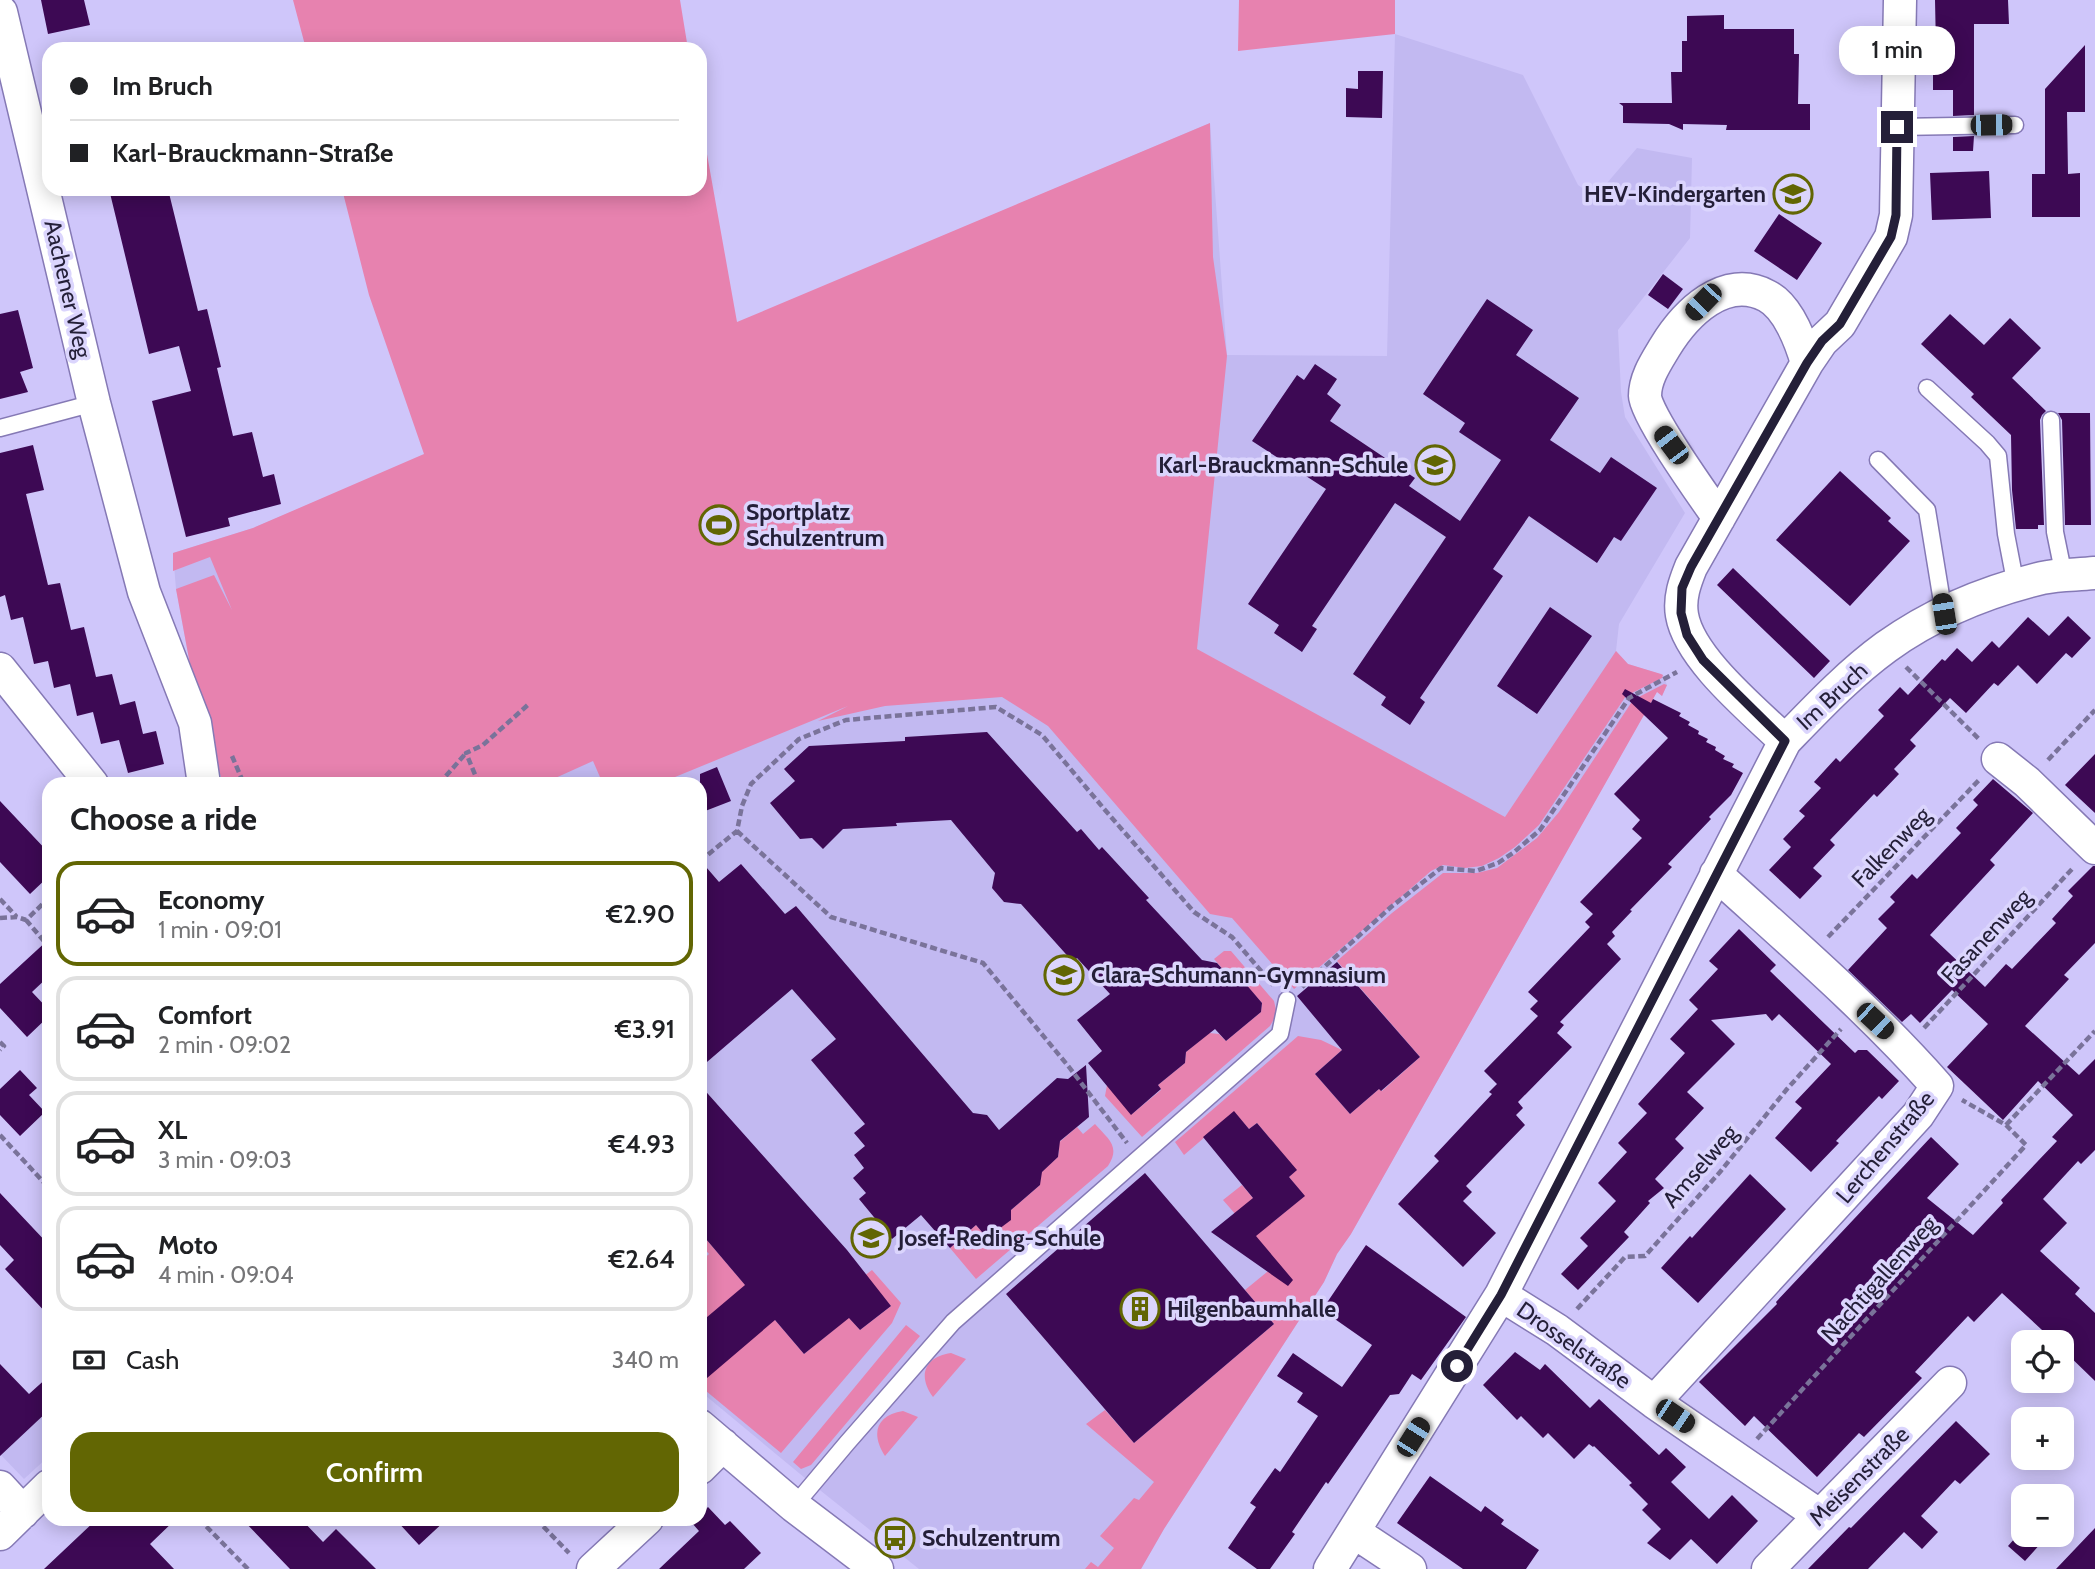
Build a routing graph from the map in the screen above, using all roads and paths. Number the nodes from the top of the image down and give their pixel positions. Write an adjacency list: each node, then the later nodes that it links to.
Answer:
1 (1900, 0): 4 (street)
2 (1, 12): 5 (street, Aachener Weg)
3 (2015, 125): 4 (lane)
4 (1897, 127): 7 (street)
5 (42, 184)
6 (45, 196): 9 (street, Aachener Weg)
7 (1807, 363): 13 (street); 13 (street)
8 (1927, 388): 15 (lane)
9 (94, 403): 11 (lane); 26 (street, Aachener Weg)
10 (2051, 421): 14 (lane)
11 (0, 428)
12 (1878, 460): 16 (lane)
13 (1719, 518): 18 (street)
14 (2080, 574): 15 (street, Im Bruch)
15 (2016, 586): 16 (street, Im Bruch)
16 (1944, 614): 17 (street, Im Bruch)
17 (1886, 647): 22 (street, Im Bruch); 24 (path)
18 (1703, 660): 22 (street); 41 (path)
19 (0, 669): 25 (street)
20 (530, 703): 23 (path)
21 (2095, 710): 29 (path)
22 (1785, 741): 33 (street, Im Bruch)
23 (466, 753): 27 (path); 28 (path)
24 (1998, 759): 29 (street); 40 (path, Falkenweg)
25 (86, 777)
26 (203, 777)
27 (445, 777)
28 (476, 777)
29 (2027, 782): 31 (street)
30 (737, 831): 32 (path); 41 (path); 50 (path)
31 (2094, 848): 45 (path, Fasanenweg)
32 (707, 855)
33 (1716, 874): 40 (street, Lerchenstraße); 52 (street, Im Bruch)
34 (0, 899): 36 (path)
35 (42, 905): 38 (path)
36 (17, 917): 37 (path); 38 (path)
37 (0, 918)
38 (26, 920): 39 (path)
39 (42, 939)
40 (1808, 958): 42 (street, Lerchenstraße)
41 (1287, 1000): 50 (lane)
42 (1860, 1007): 45 (street, Lerchenstraße); 53 (path, Amselweg)
43 (2095, 1031): 48 (path)
44 (0, 1042): 46 (path)
45 (1904, 1049): 47 (street, Lerchenstraße)
46 (0, 1050)
47 (1937, 1086): 48 (path); 55 (street, Lerchenstraße)
48 (2006, 1125): 57 (path, Nachtigallenweg)
49 (0, 1135): 51 (path)
50 (1138, 1158): 60 (lane)
51 (42, 1180)
52 (1501, 1295): 53 (street, Drosselstraße); 66 (street, Im Bruch)
53 (1557, 1330): 55 (street, Drosselstraße)
54 (1950, 1383): 62 (street, Meisenstraße)
55 (1654, 1402): 57 (street, Drosselstraße)
56 (711, 1436): 60 (street)
57 (1738, 1459): 62 (street, Drosselstraße)
58 (0, 1487): 61 (street)
59 (42, 1493): 61 (street)
60 (794, 1506): 70 (street)
61 (23, 1511): 67 (street)
62 (1820, 1516): 73 (street, Meisenstraße)
63 (207, 1526): 69 (path)
64 (544, 1526): 68 (path)
65 (637, 1526): 68 (street)
66 (1354, 1532): 71 (street, Im Bruch); 72 (street)
67 (0, 1534)
68 (584, 1564)
69 (248, 1569)
70 (877, 1569)
71 (1330, 1569)
72 (1410, 1569)
73 (1768, 1569)

